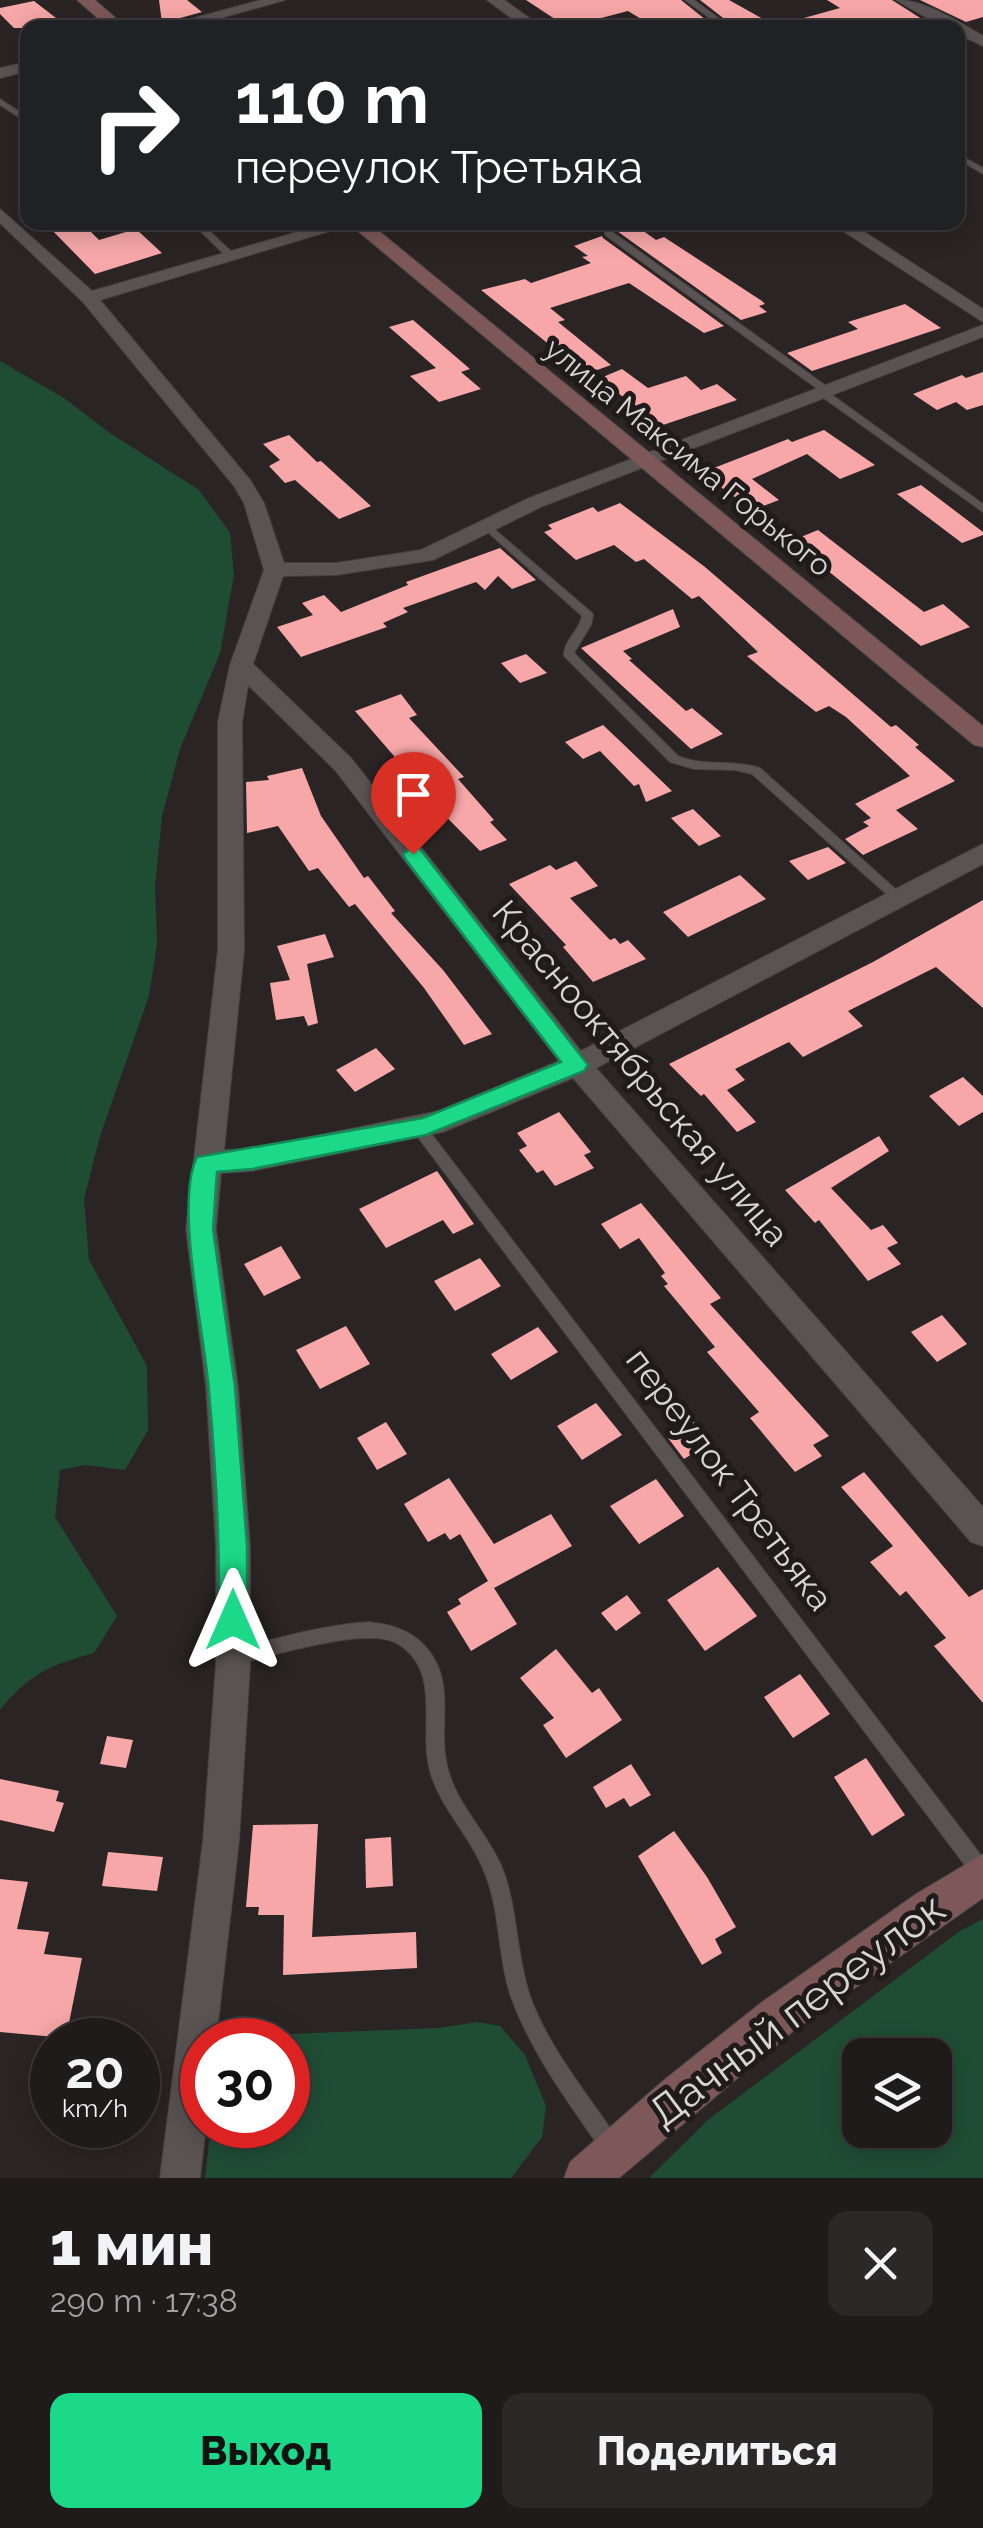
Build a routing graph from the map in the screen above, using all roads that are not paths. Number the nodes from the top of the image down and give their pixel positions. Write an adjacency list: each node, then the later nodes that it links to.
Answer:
1 (85, 0): 6 (main road)
2 (278, 0): 7 (street)
3 (494, 0): 8 (street)
4 (689, 0): 9 (lane)
5 (903, 0): 10 (street)
6 (109, 20)
7 (198, 20)
8 (524, 20)
9 (718, 20)
10 (942, 20)
11 (0, 214): 18 (street)
12 (204, 230): 17 (lane)
13 (326, 230): 17 (street)
14 (364, 230): 22 (main road, улица Максима Горького)
15 (849, 230): 19 (street)
16 (608, 233): 21 (lane)
17 (232, 257): 18 (street)
18 (89, 298): 25 (street)
19 (983, 316)
20 (983, 331): 21 (street)
21 (823, 391): 22 (street); 23 (lane)
22 (644, 460): 24 (street); 27 (main road, улица Максима Горького)
23 (983, 508)
24 (486, 525): 25 (street); 29 (lane)
25 (275, 570): 26 (street)
26 (241, 665): 30 (street, Краснооктябрьская улица); 32 (street)
27 (983, 739)
28 (983, 852): 29 (street)
29 (897, 897): 30 (street)
30 (576, 1065): 31 (street); 33 (street, Краснооктябрьская улица)
31 (419, 1128): 32 (street); 35 (lane, переулок Третьяка)
32 (206, 1164): 34 (street)
33 (983, 1531)
34 (233, 1658): 36 (lane); 37 (street)
35 (983, 1874): 36 (main road, Дачный переулок)
36 (600, 2165)
37 (180, 2178)

